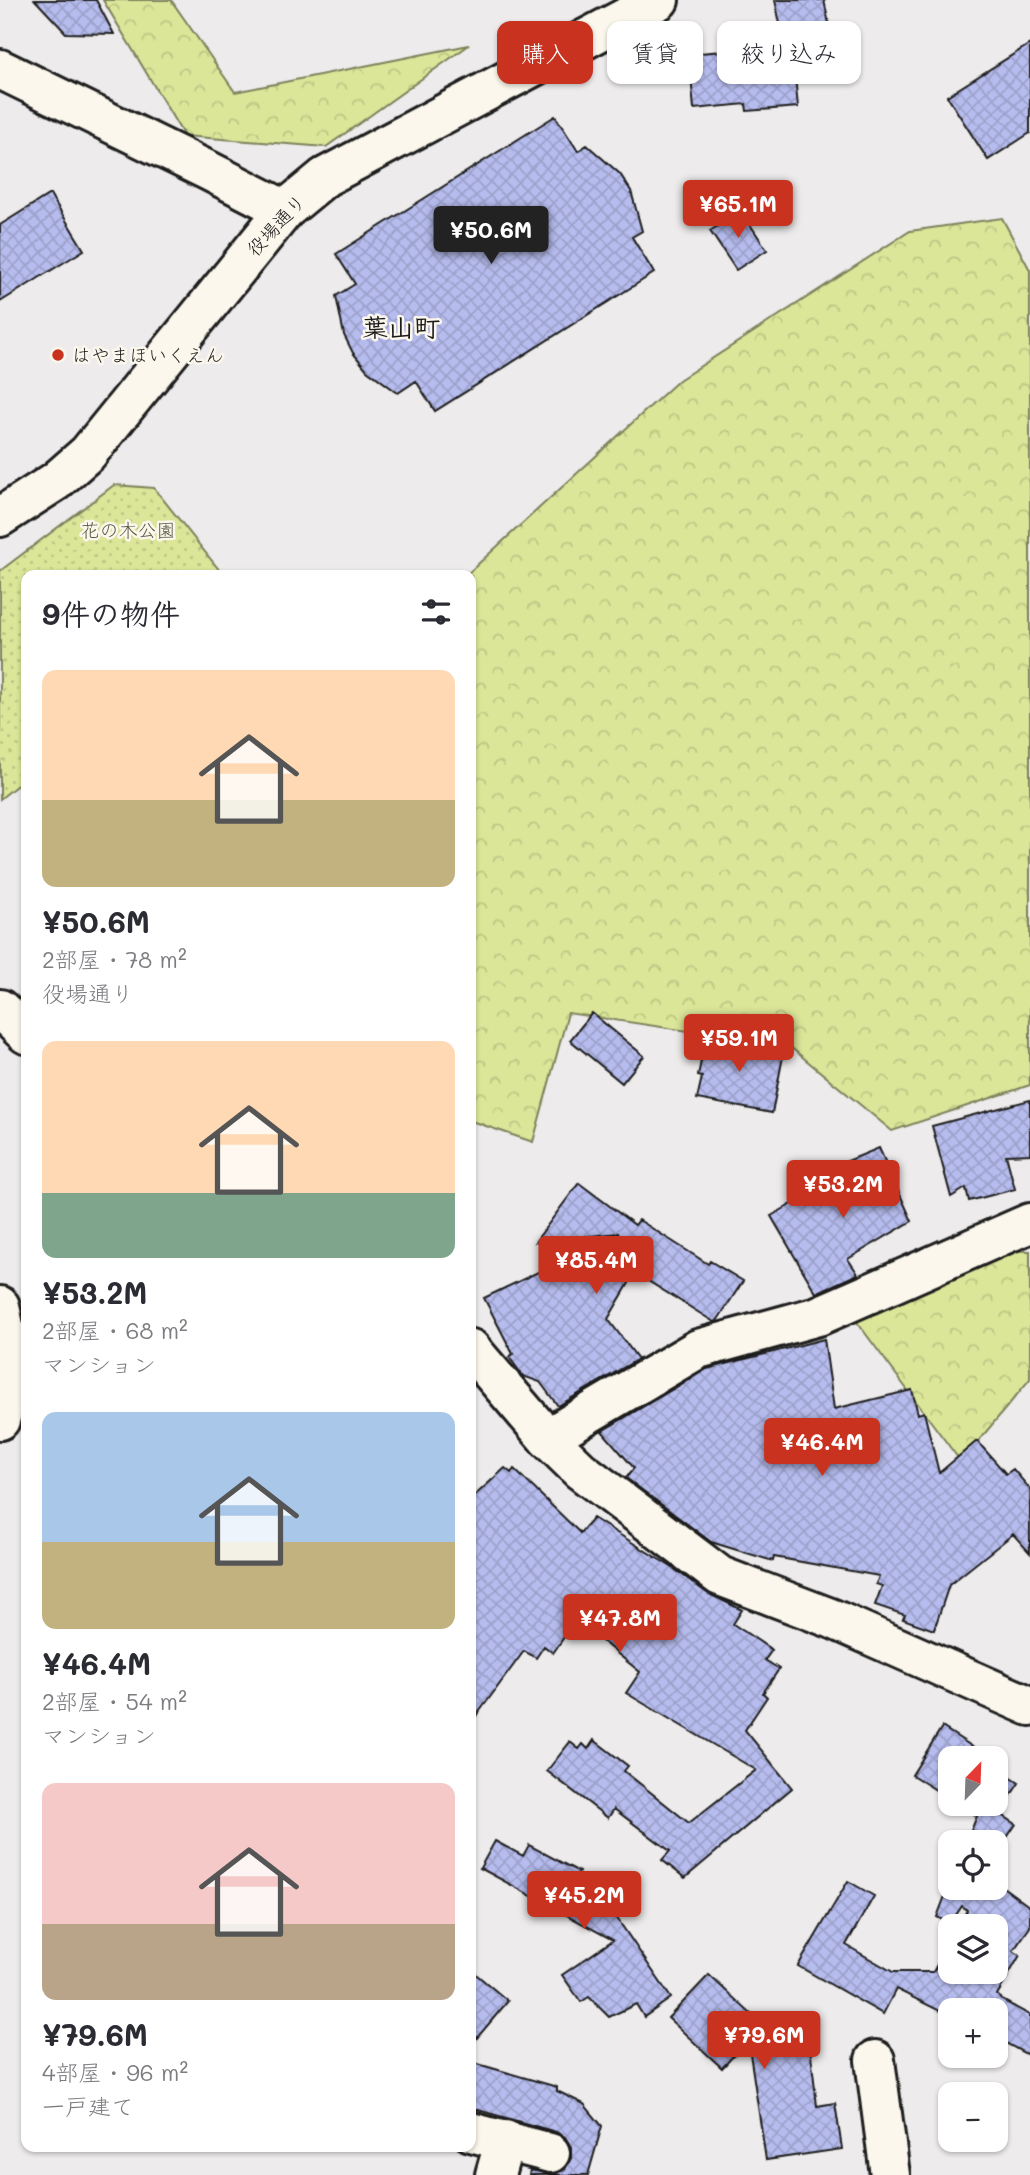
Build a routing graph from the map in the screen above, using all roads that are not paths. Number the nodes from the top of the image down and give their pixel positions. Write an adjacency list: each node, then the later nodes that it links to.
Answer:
1 (659, 0): 3 (street, 役場通り)
2 (0, 69): 3 (street)
3 (285, 210): 4 (street, 役場通り)
4 (0, 517)
5 (0, 1009): 6 (street)
6 (21, 1029)
7 (1030, 1223): 11 (street)
8 (0, 1306): 10 (street)
9 (476, 1355): 11 (street)
10 (0, 1420)
11 (547, 1438): 12 (street)
12 (1030, 1706)
13 (875, 2060): 16 (street)
14 (490, 2149): 15 (street)
15 (550, 2153)
16 (890, 2175)

